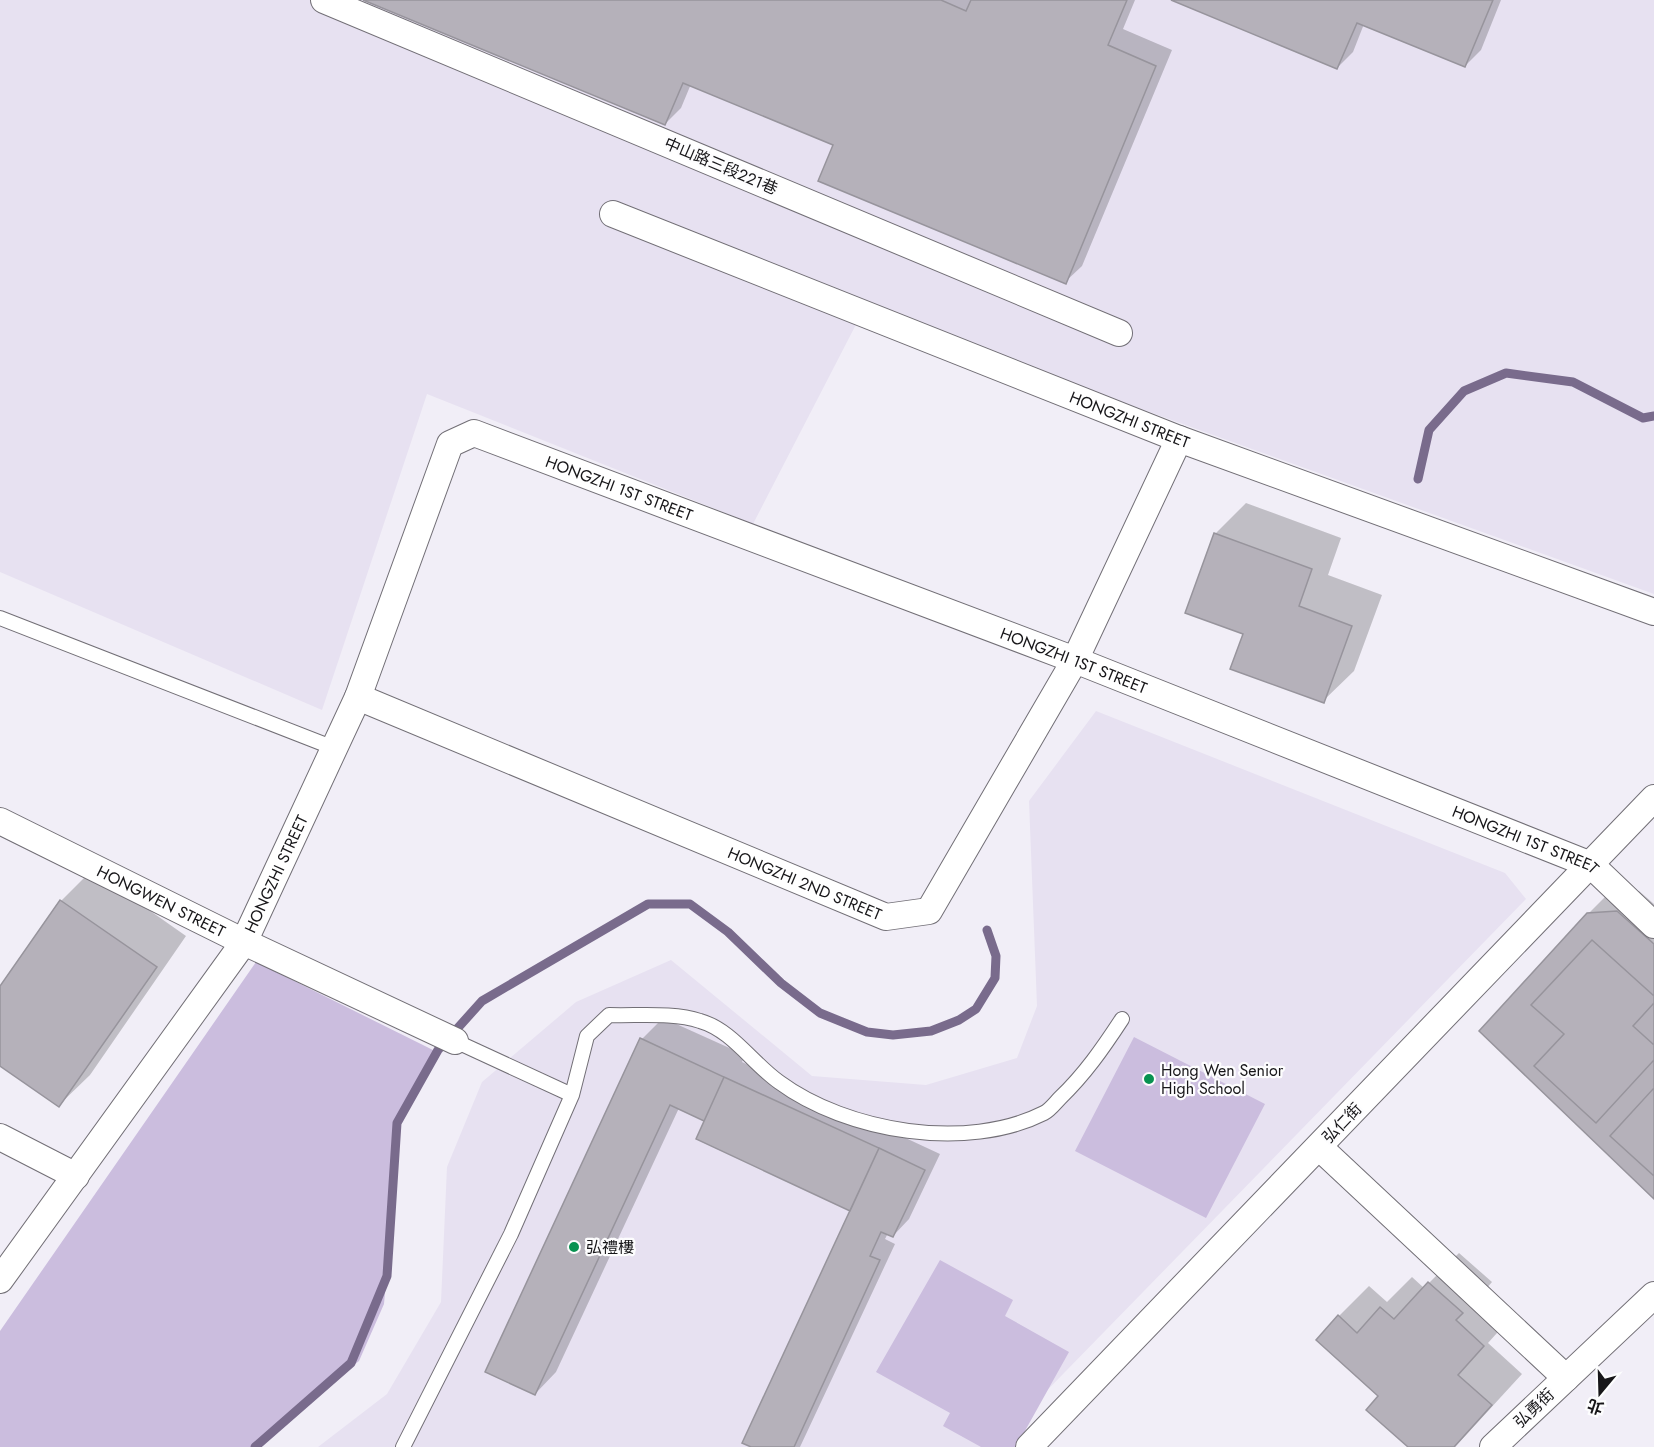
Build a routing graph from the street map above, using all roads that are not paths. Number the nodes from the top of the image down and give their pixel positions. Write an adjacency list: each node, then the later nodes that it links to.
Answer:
1 (324, 0): 3 (street, 中山路三段221巷)
2 (613, 214): 5 (street, HONGZHI STREET)
3 (1119, 333)
4 (474, 433): 8 (street, HONGZHI 1ST STREET); 9 (street, HONGZHI STREET)
5 (1179, 439): 6 (street, HONGZHI STREET); 8 (street, HONGZHI 2ND STREET)
6 (1654, 612)
7 (0, 618): 10 (lane)
8 (1075, 660): 9 (street, HONGZHI 2ND STREET); 13 (street, HONGZHI 1ST STREET)
9 (358, 697): 10 (street, HONGZHI STREET)
10 (334, 748): 15 (street, HONGZHI STREET)
11 (1654, 798): 13 (street, 弘仁街)
12 (0, 821): 15 (street, HONGWEN STREET)
13 (1591, 865): 14 (street, HONGZHI 1ST STREET); 20 (street, 弘仁街)
14 (1654, 925)
15 (244, 942): 17 (street, HONGWEN STREET); 21 (street, HONGZHI STREET)
16 (1122, 1019): 18 (lane)
17 (455, 1041): 18 (lane)
18 (572, 1095): 25 (lane)
19 (0, 1137): 21 (street)
20 (1318, 1147): 24 (street); 26 (street, 弘仁街)
21 (76, 1176): 22 (street, HONGZHI STREET)
22 (0, 1280)
23 (1654, 1295): 24 (street, 弘勇街)
24 (1566, 1378): 27 (street, 弘勇街)
25 (402, 1447)
26 (1029, 1447)
27 (1492, 1447)

